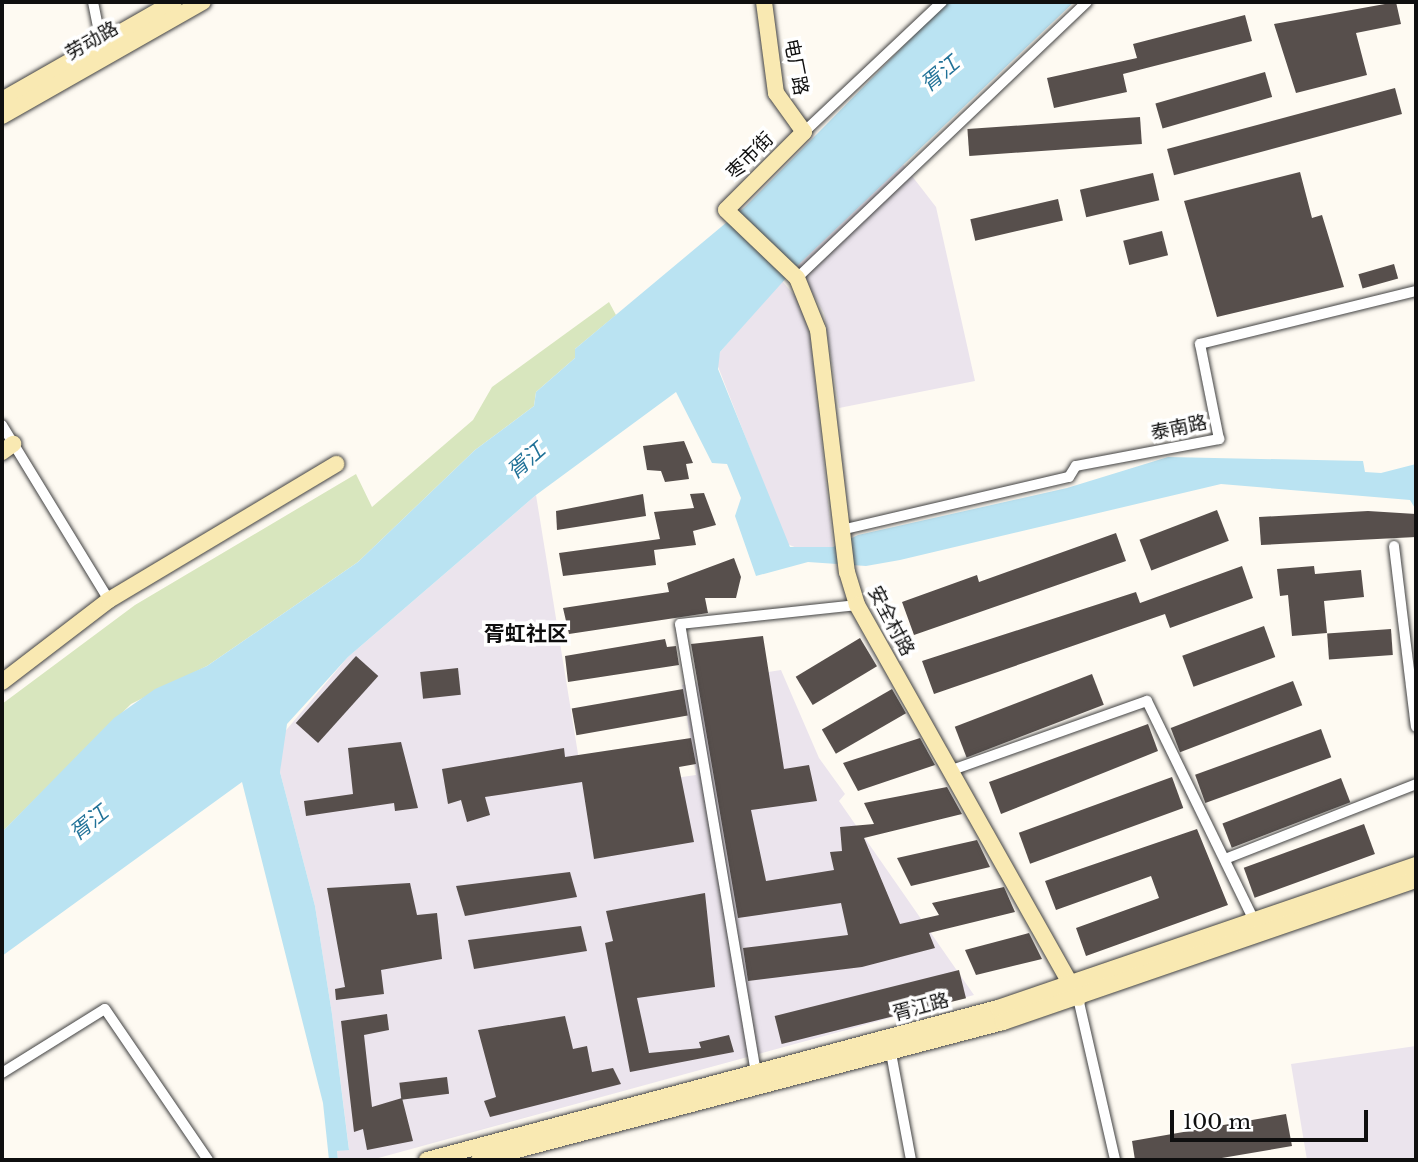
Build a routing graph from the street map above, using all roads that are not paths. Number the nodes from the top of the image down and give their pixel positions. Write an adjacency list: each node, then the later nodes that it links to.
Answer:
1 (93, 2): 7 (street)
2 (174, 2): 7 (main road, 劳动路)
3 (203, 2): 7 (main road, 劳动路)
4 (764, 2): 10 (main road, 电厂路)
5 (942, 2): 10 (street)
6 (1087, 2): 12 (street)
7 (103, 51): 8 (main road, 劳动路); 9 (main road, 劳动路)
8 (2, 100)
9 (2, 116)
10 (804, 132): 11 (main road, 枣市街)
11 (729, 213): 12 (main road, 安全村路)
12 (794, 276): 17 (main road, 安全村路)
13 (1416, 291): 17 (street, 泰南路)
14 (2, 425): 15 (street)
15 (8, 448): 19 (street)
16 (336, 464): 19 (main road)
17 (842, 535): 20 (main road, 安全村路)
18 (1394, 546): 22 (street)
19 (109, 600): 21 (main road)
20 (857, 605): 23 (main road, 安全村路); 32 (street)
21 (2, 682)
22 (1416, 727)
23 (949, 771): 25 (street); 29 (main road, 安全村路)
24 (1416, 784): 25 (street)
25 (1224, 859): 28 (street)
26 (1416, 865): 28 (main road, 胥江路)
27 (1416, 880): 29 (main road, 胥江路)
28 (1253, 918): 29 (main road, 胥江路)
29 (1075, 991): 30 (main road, 胥江路); 32 (main road, 胥江路); 37 (street)
30 (891, 1053): 35 (main road, 胥江路); 36 (street)
31 (2, 1073): 33 (street)
32 (757, 1073): 34 (main road, 胥江路)
33 (208, 1160)
34 (427, 1160)
35 (479, 1160)
36 (911, 1160)
37 (1115, 1160)

